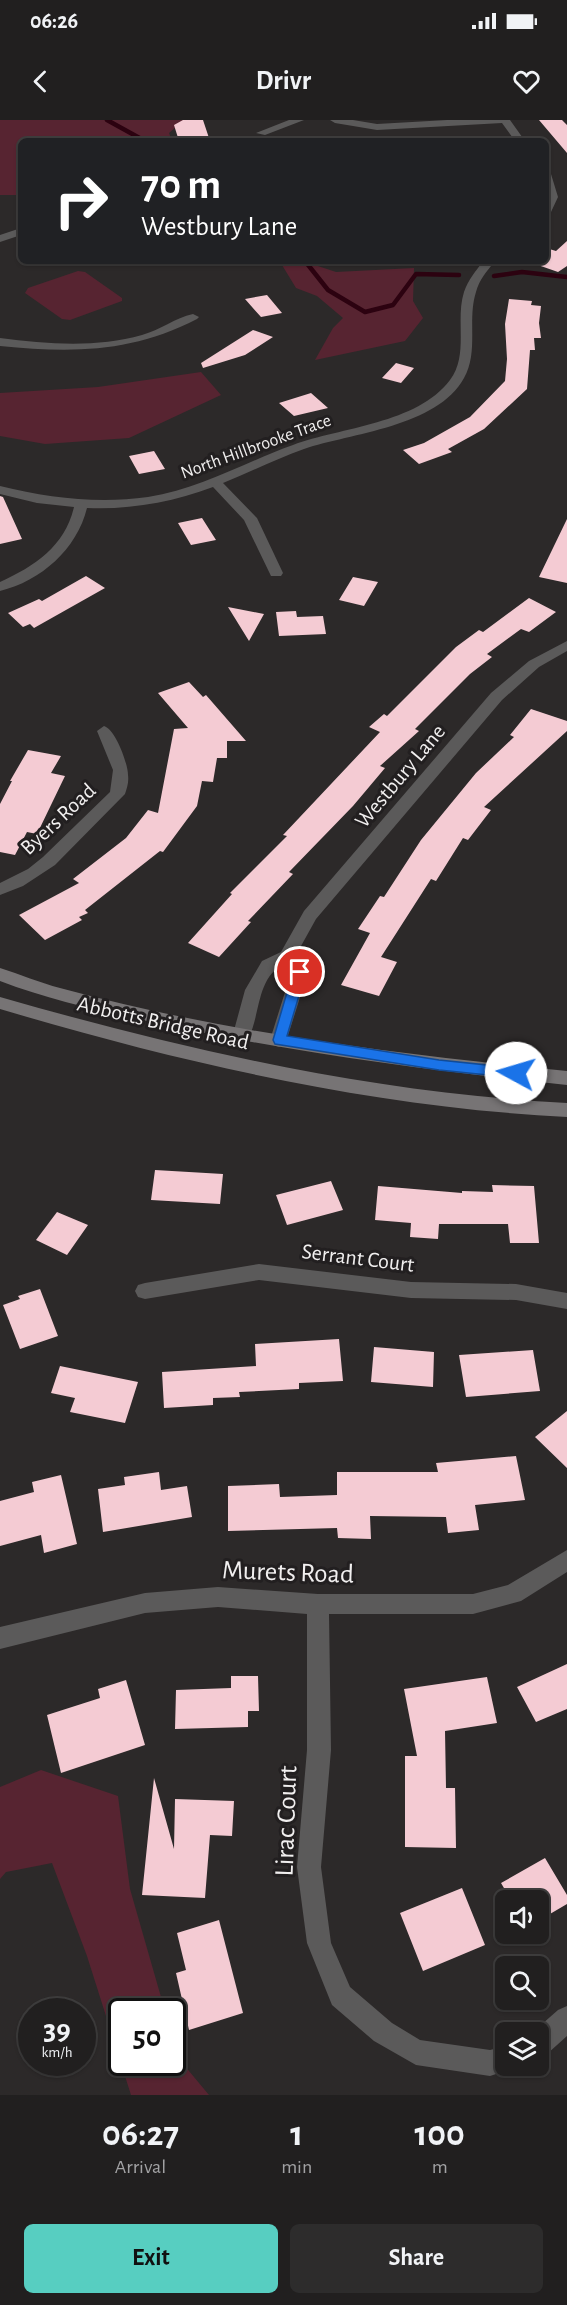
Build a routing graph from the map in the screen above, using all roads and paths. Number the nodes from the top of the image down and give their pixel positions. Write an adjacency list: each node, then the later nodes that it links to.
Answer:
1 (299, 120): 5 (street)
2 (334, 120): 3 (street)
3 (500, 120)
4 (505, 120): 6 (street)
5 (261, 133)
6 (518, 138)
7 (549, 186): 8 (street)
8 (549, 204)
9 (18, 232): 10 (street)
10 (0, 239)
11 (487, 264): 14 (street, North Hillbrooke Trace)
12 (193, 317): 13 (street)
13 (0, 342)
14 (216, 483): 16 (street, North Hillbrooke Trace); 17 (street)
15 (0, 490): 16 (street, North Hillbrooke Trace)
16 (81, 505): 18 (street)
17 (276, 573)
18 (0, 587)
19 (567, 645): 22 (street, Westbury Lane)
20 (104, 731): 21 (street, Byers Road)
21 (0, 889)
22 (287, 956): 25 (street, Westbury Lane); 26 (street)
23 (0, 974): 25 (main road, Abbotts Bridge Road)
24 (0, 1003): 28 (main road, Abbotts Bridge Road)
25 (242, 1034): 26 (main road, Abbotts Bridge Road)
26 (279, 1040): 27 (main road, Abbotts Bridge Road)
27 (567, 1078)
28 (567, 1110)
29 (145, 1291): 30 (street, Serrant Court)
30 (567, 1301)
31 (567, 1560): 32 (street, Murets Road)
32 (318, 1604): 33 (street, Murets Road); 36 (street, Lirac Court)
33 (0, 1638)
34 (567, 2019): 35 (street)
35 (549, 2035)
36 (495, 2062)

